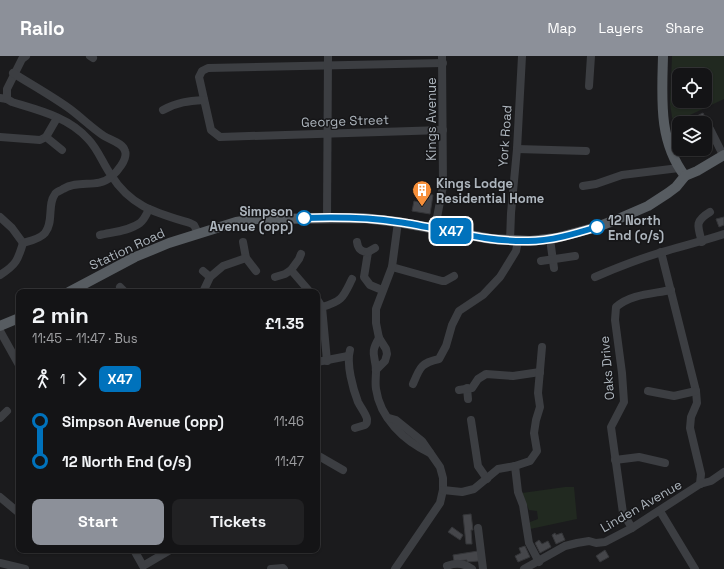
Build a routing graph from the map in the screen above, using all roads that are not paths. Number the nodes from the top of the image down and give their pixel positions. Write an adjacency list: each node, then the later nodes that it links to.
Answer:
1 (26, 56): 8 (street)
2 (328, 56): 7 (street)
3 (522, 56): 19 (street, York Road)
4 (591, 56): 9 (street)
5 (663, 56): 23 (main road)
6 (443, 59): 7 (street); 14 (street, Kings Avenue)
7 (328, 66): 11 (street, George Street); 16 (street)
8 (13, 73): 10 (street); 24 (street)
9 (589, 86)
10 (4, 98): 13 (street)
11 (204, 100): 12 (street); 16 (street, George Street)
12 (164, 110)
13 (57, 118): 18 (street); 24 (street)
14 (443, 130): 16 (street, George Street); 31 (street, Kings Avenue)
15 (712, 133): 22 (street)
16 (328, 134): 29 (street)
17 (0, 137): 18 (street)
18 (46, 137): 20 (street)
19 (517, 149): 21 (street); 36 (street, York Road)
20 (62, 150)
21 (586, 151)
22 (723, 155): 23 (main road)
23 (682, 172): 25 (street); 35 (main road, Station Road)
24 (112, 177): 26 (street); 40 (street)
25 (583, 186)
26 (149, 209): 32 (street); 34 (street)
27 (710, 212): 39 (street)
28 (0, 217): 40 (street)
29 (327, 218): 30 (main road, Station Road); 32 (main road, Station Road)
30 (398, 222): 31 (main road, Station Road); 47 (street)
31 (434, 228): 36 (main road, Station Road)
32 (198, 233): 58 (main road, Station Road)
33 (724, 234): 39 (street)
34 (100, 235)
35 (550, 239): 36 (main road, Station Road); 45 (street)
36 (514, 241): 75 (street, York Road)
37 (243, 242): 44 (street)
38 (357, 242): 61 (street)
39 (702, 242): 41 (street)
40 (23, 243): 52 (street)
41 (661, 252): 56 (street); 62 (street)
42 (301, 254): 50 (street)
43 (575, 256): 45 (street)
44 (246, 258): 49 (street); 54 (street)
45 (553, 260): 46 (street); 48 (street)
46 (541, 261)
47 (392, 267): 53 (street); 61 (street)
48 (554, 268)
49 (256, 270)
50 (291, 270): 55 (street); 60 (street)
51 (203, 271): 54 (street)
52 (0, 275)
53 (454, 276)
54 (210, 277): 59 (street)
55 (275, 277)
56 (595, 278)
57 (352, 279): 64 (street)
58 (75, 289)
59 (204, 289)
60 (307, 289)
61 (382, 290): 68 (street)
62 (671, 290): 77 (street); 84 (street, Oaks Drive)
63 (320, 304): 64 (street)
64 (322, 307): 71 (street)
65 (16, 319): 66 (main road)
66 (0, 326)
67 (0, 331): 70 (street)
68 (379, 338): 73 (street); 73 (street)
69 (542, 347): 74 (street)
70 (16, 360)
71 (327, 361): 72 (street); 82 (street)
72 (320, 362)
73 (376, 370): 91 (street)
74 (540, 372): 78 (street); 86 (street)
75 (414, 384)
76 (648, 391): 77 (street)
77 (696, 391): 90 (street)
78 (468, 399)
79 (8, 411): 80 (street)
80 (0, 418)
81 (471, 420): 89 (street)
82 (355, 428)
83 (320, 457): 87 (street)
84 (615, 460): 85 (street); 96 (street, Oaks Drive)
85 (665, 463)
86 (515, 466): 89 (street); 99 (street)
87 (343, 470)
88 (724, 472): 90 (street, Linden Avenue)
89 (487, 479): 91 (street)
90 (700, 484): 94 (street, Linden Avenue)
91 (443, 490): 107 (street)
92 (0, 497): 93 (street)
93 (16, 510)
94 (660, 511): 96 (street, Linden Avenue); 111 (street)
95 (478, 528): 109 (street)
96 (632, 528): 99 (street, Linden Avenue)
97 (135, 553): 102 (street)
98 (165, 553): 102 (street)
99 (539, 562): 110 (street, Linden Avenue)
100 (0, 563): 103 (street)
101 (447, 566): 108 (street)
102 (140, 567)
103 (14, 568): 104 (street)
104 (25, 569)
105 (271, 569): 106 (street)
106 (284, 569)
107 (395, 569)
108 (472, 569)
109 (483, 569)
110 (524, 569)
111 (695, 569)

